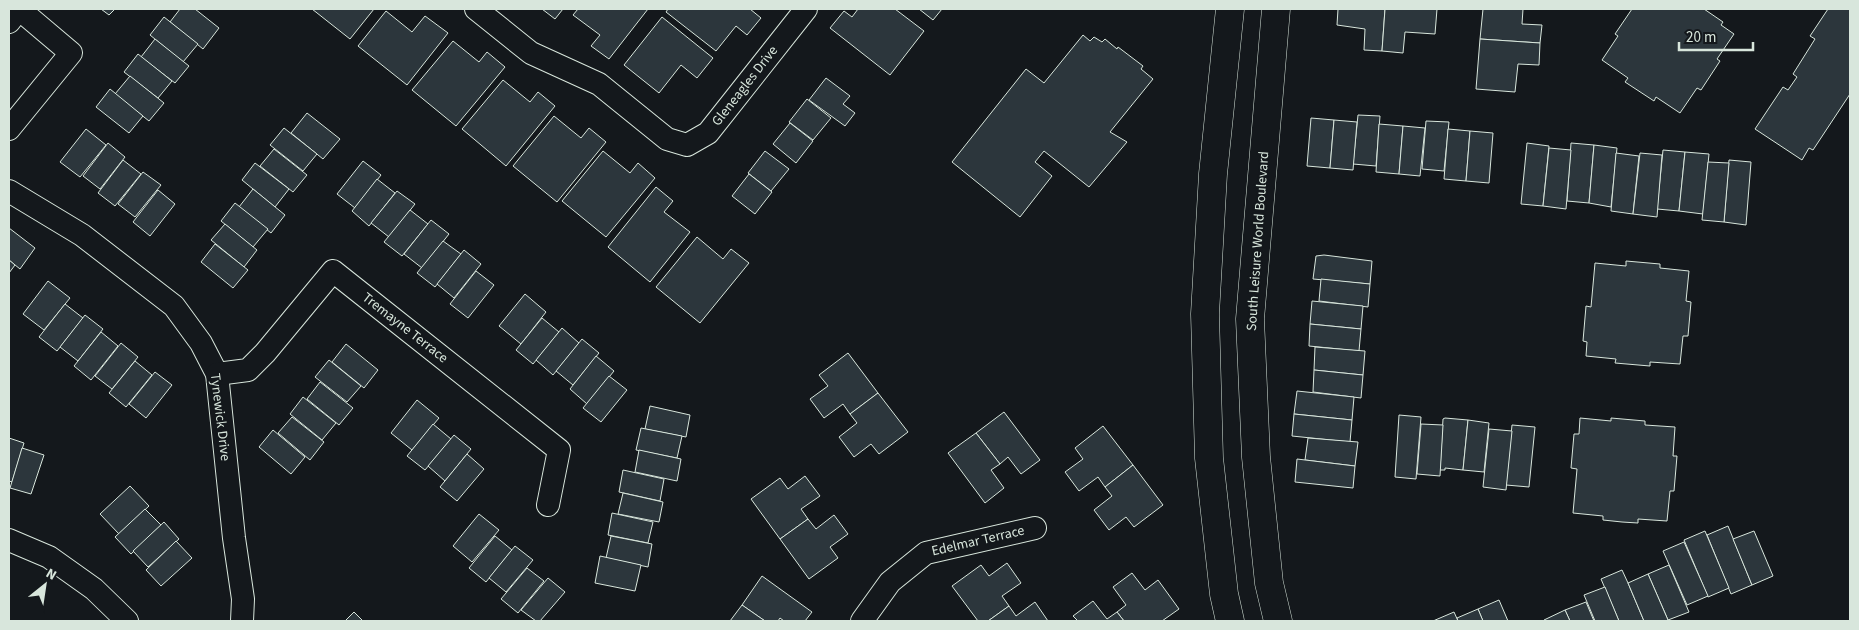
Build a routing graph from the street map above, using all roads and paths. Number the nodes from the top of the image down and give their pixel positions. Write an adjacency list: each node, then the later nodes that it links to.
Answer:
1 (476, 9): 2 (street, Gleneagles Drive)
2 (806, 9)
3 (1230, 9): 15 (street)
4 (1276, 9): 16 (street, South Leisure World Boulevard)
5 (9, 22): 6 (street)
6 (9, 129)
7 (9, 191): 8 (street, Tynewick Drive)
8 (217, 374): 9 (street, Tremayne Terrace); 13 (street, Tynewick Drive)
9 (548, 505)
10 (1035, 528): 14 (street, Edelmar Terrace)
11 (9, 540): 12 (street)
12 (127, 621)
13 (242, 621)
14 (862, 621)
15 (1230, 621)
16 (1278, 621)

